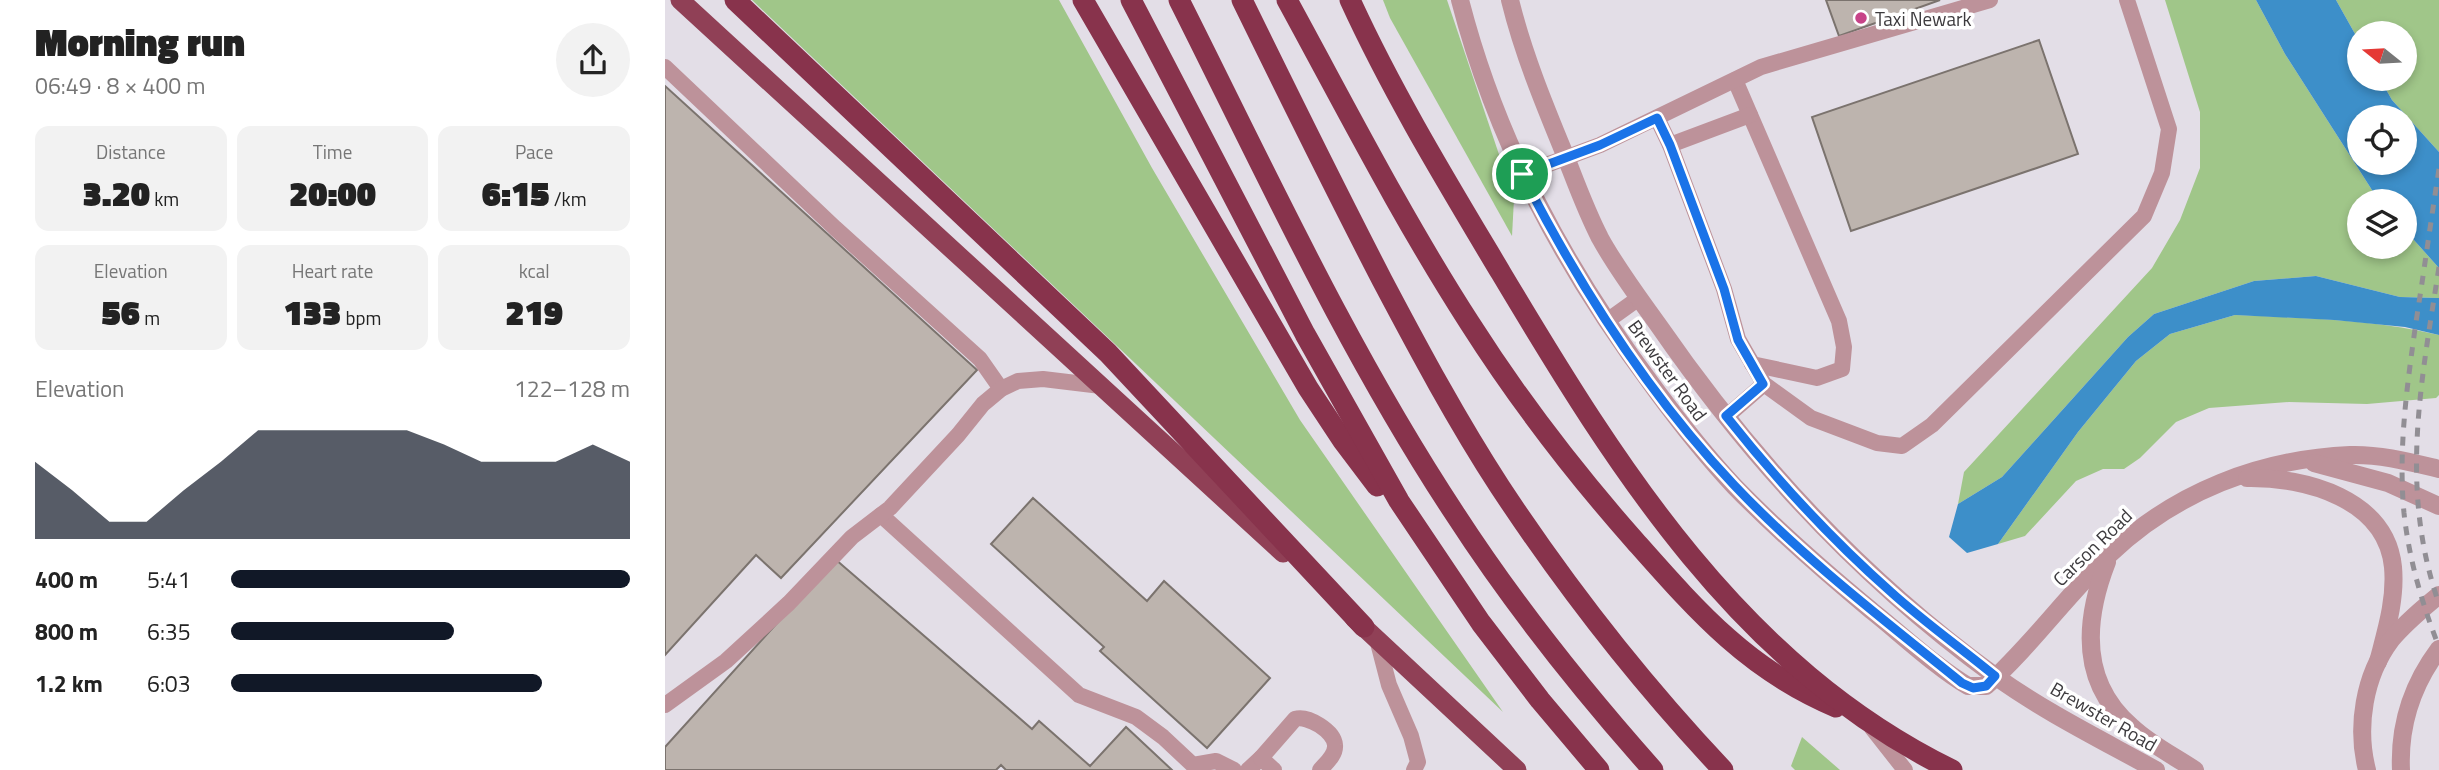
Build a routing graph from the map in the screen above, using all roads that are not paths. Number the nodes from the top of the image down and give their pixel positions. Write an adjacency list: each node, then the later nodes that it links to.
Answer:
1 (680, 0): 24 (highway)
2 (735, 0): 35 (highway)
3 (1083, 0): 33 (highway)
4 (1131, 0): 33 (highway)
5 (1179, 0): 49 (highway)
6 (1242, 0): 50 (highway)
7 (1287, 0): 40 (highway)
8 (1460, 0): 19 (street, Brewster Road)
9 (1510, 0): 18 (street, Brewster Road)
10 (1990, 0): 14 (lane)
11 (2127, 0): 23 (lane)
12 (1351, 4): 40 (highway)
13 (665, 68): 25 (lane)
14 (1735, 80): 15 (lane); 16 (lane)
15 (1750, 115): 17 (lane); 22 (lane)
16 (1657, 118): 17 (lane); 18 (lane)
17 (1670, 145): 22 (lane)
18 (1566, 157): 19 (lane); 20 (street, Brewster Road)
19 (1522, 174): 21 (street, Brewster Road)
20 (1639, 298): 21 (lane); 26 (street, Brewster Road)
21 (1607, 321): 38 (street, Brewster Road)
22 (1752, 364): 23 (lane)
23 (1763, 384): 26 (lane)
24 (1101, 386): 25 (lane); 35 (highway)
25 (1001, 389): 31 (lane)
26 (1726, 416): 38 (street, Brewster Road)
27 (2304, 461): 28 (street); 29 (street, Carson Road); 30 (street, Carson Road)
28 (2439, 469)
29 (2230, 478): 32 (street, Carson Road); 37 (street)
30 (2439, 506)
31 (881, 515): 39 (lane); 42 (lane)
32 (2110, 554): 38 (street, Carson Road); 54 (street)
33 (1453, 583): 48 (highway)
34 (2439, 595): 37 (street)
35 (1370, 633): 46 (lane); 47 (highway)
36 (2439, 649): 56 (street)
37 (2378, 662): 55 (street)
38 (1995, 676): 53 (street, Brewster Road)
39 (665, 705)
40 (1864, 718): 51 (lane); 52 (highway)
41 (1261, 758): 43 (lane); 44 (lane); 45 (lane)
42 (1234, 770)
43 (1248, 770)
44 (1274, 770)
45 (1320, 770)
46 (1414, 770)
47 (1517, 770)
48 (1598, 770)
49 (1653, 770)
50 (1723, 770)
51 (1905, 770)
52 (1952, 770)
53 (2156, 770)
54 (2195, 770)
55 (2367, 770)
56 (2401, 770)

